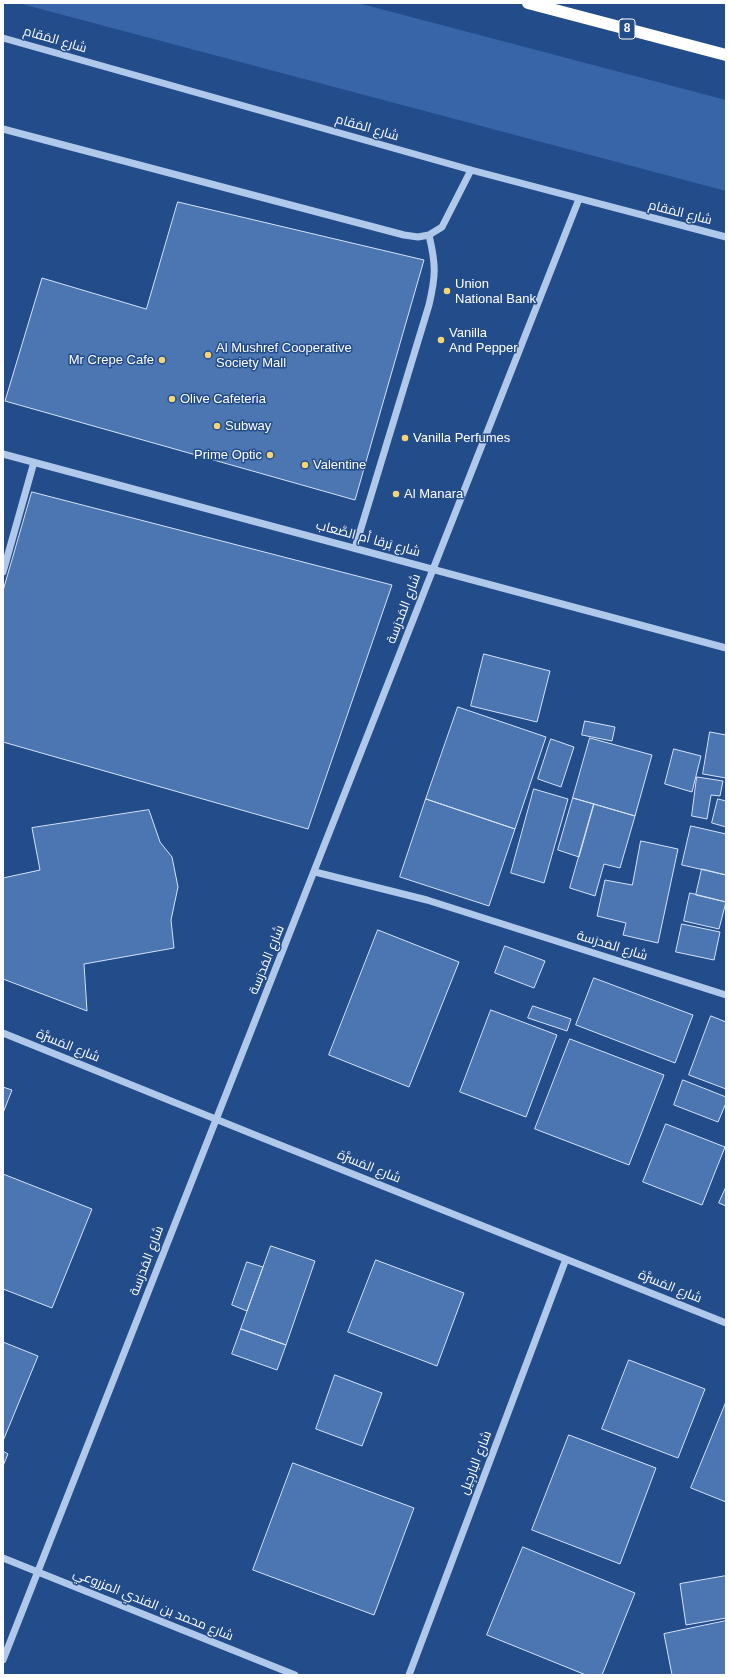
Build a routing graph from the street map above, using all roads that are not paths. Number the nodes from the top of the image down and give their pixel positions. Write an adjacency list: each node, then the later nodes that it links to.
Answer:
1 (528, 3): 3 (highway, 8)
2 (3, 38): 5 (street, شارع المَقام)
3 (726, 55)
4 (3, 129): 7 (street)
5 (471, 170): 6 (street, شارع المَقام); 7 (street)
6 (579, 199): 8 (street, شارع المَقام); 12 (street, شارع المَدرَسة)
7 (429, 235): 11 (street)
8 (726, 237)
9 (3, 454): 10 (street, شارع بَرقا أم الصَّعاب)
10 (34, 462): 11 (street, شارع بَرقا أم الصَّعاب); 13 (street)
11 (355, 548): 12 (street, شارع بَرقا أم الصَّعاب)
12 (432, 569): 14 (street, شارع بَرقا أم الصَّعاب); 15 (street, شارع المَدرَسة)
13 (3, 572)
14 (726, 648)
15 (315, 872): 16 (street, شارع المَدرَسة); 18 (street, شارع المَدرَسة)
16 (726, 995)
17 (3, 1033): 18 (street, شارع المَسرَّة)
18 (216, 1119): 19 (street, شارع المَسرَّة); 22 (street, شارع المَدرَسة)
19 (566, 1259): 20 (street, شارع المَسرَّة); 25 (street, شارع البارجِيل)
20 (726, 1323)
21 (3, 1558): 22 (street, شارع محمد بن الفندي المزروعي)
22 (38, 1572): 23 (street, شارع المَدرَسة); 24 (street, شارع محمد بن الفندي المزروعي)
23 (3, 1660)
24 (295, 1675)
25 (409, 1675)

